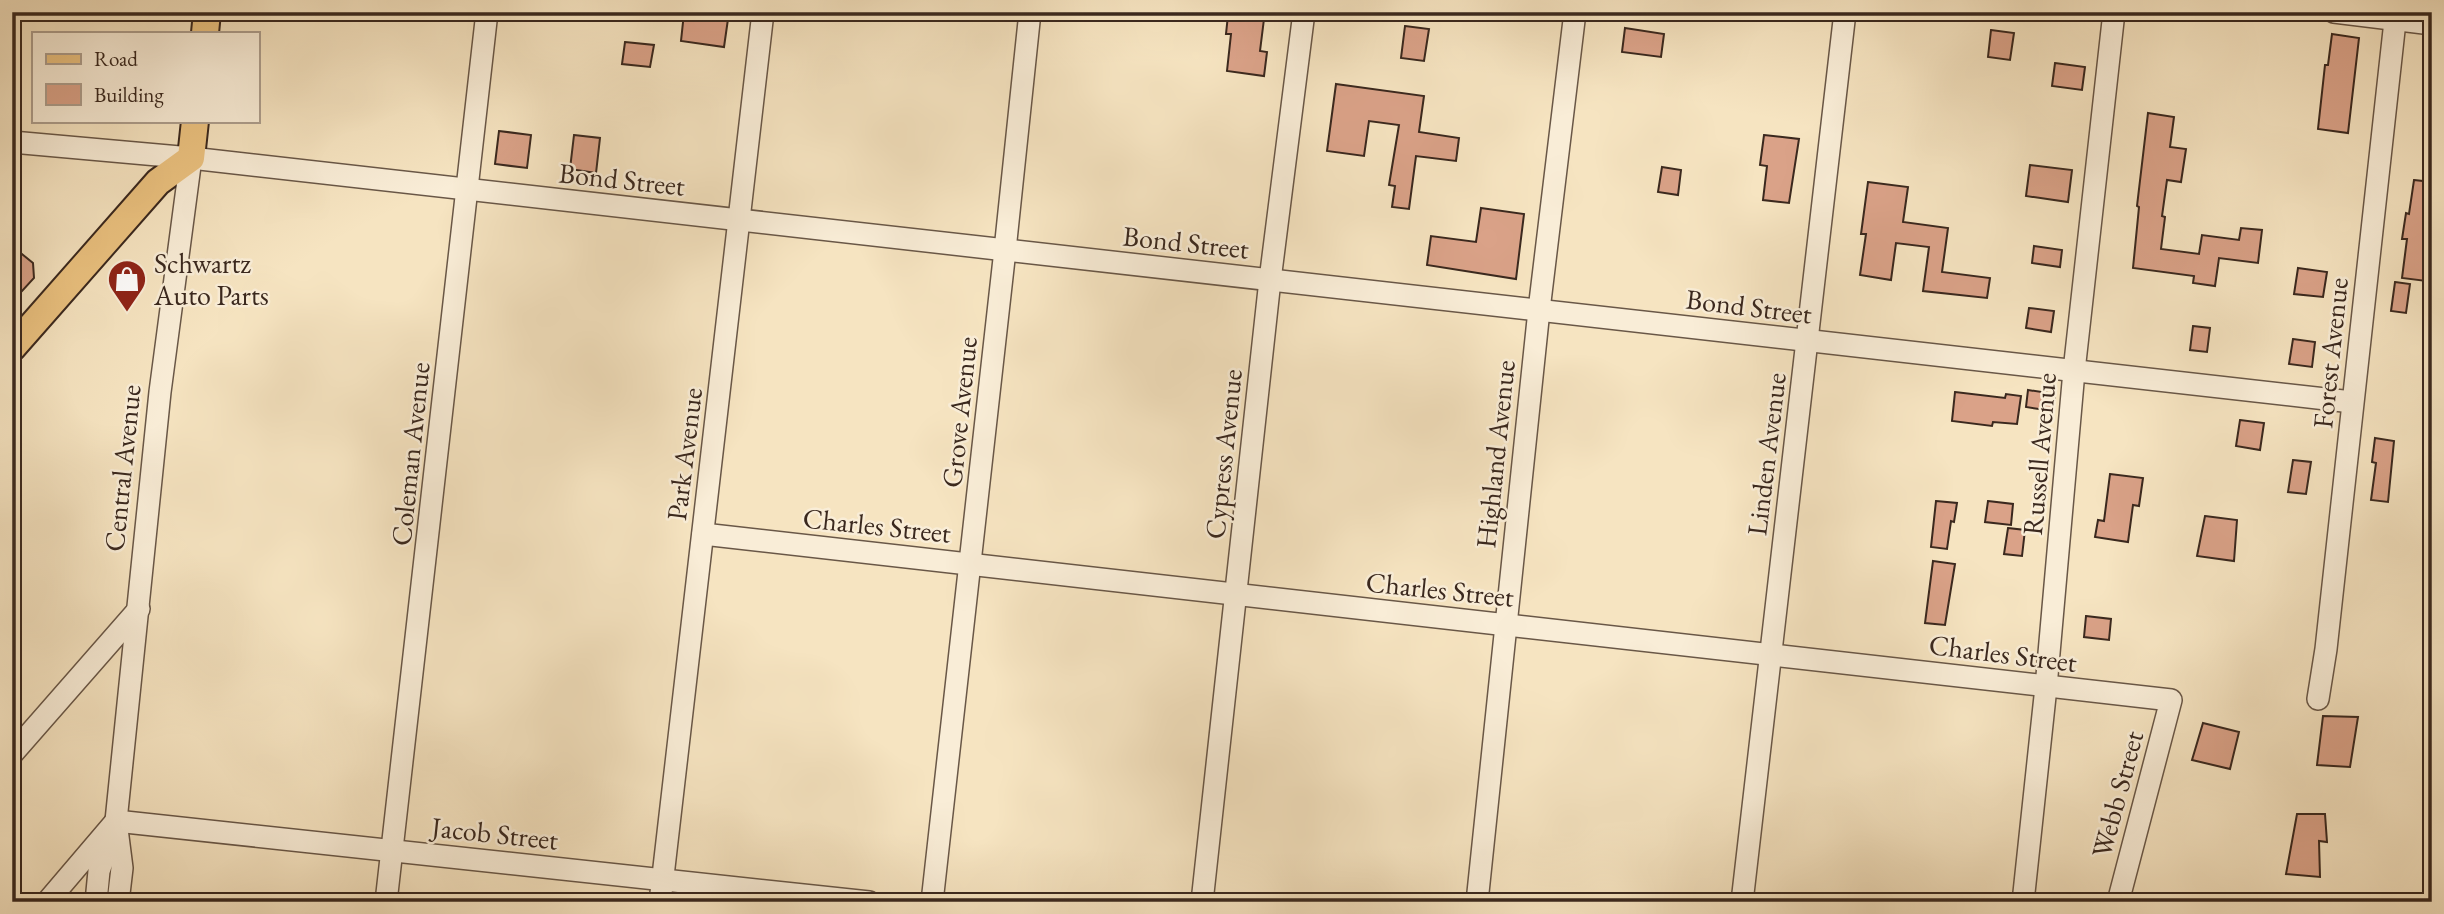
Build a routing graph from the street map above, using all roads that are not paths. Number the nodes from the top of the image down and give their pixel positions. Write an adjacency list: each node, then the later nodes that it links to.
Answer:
1 (207, 12): 12 (main road)
2 (487, 12): 16 (street, Coleman Avenue)
3 (763, 12): 17 (street, Park Avenue)
4 (1030, 12): 18 (street, Grove Avenue)
5 (1304, 12): 19 (street, Cypress Avenue)
6 (1575, 12): 20 (street, Highland Avenue)
7 (1845, 12): 21 (street, Linden Avenue)
8 (2114, 12): 23 (street, Russell Avenue)
9 (2334, 12): 10 (street)
10 (2396, 16): 11 (street); 24 (street, Forest Avenue)
11 (2432, 24)
12 (205, 32)
13 (195, 122): 15 (main road, Central Avenue)
14 (12, 142): 15 (street, Bond Street)
15 (191, 158): 16 (street, Bond Street); 22 (main road); 28 (street, Central Avenue)
16 (467, 190): 17 (street, Bond Street); 36 (street, Coleman Avenue)
17 (739, 220): 18 (street, Bond Street); 25 (street, Park Avenue)
18 (1005, 250): 19 (street, Bond Street); 26 (street, Grove Avenue)
19 (1270, 280): 20 (street, Bond Street); 27 (street, Cypress Avenue)
20 (1539, 310): 21 (street, Bond Street); 29 (street, Highland Avenue)
21 (1807, 341): 23 (street, Bond Street); 30 (street, Linden Avenue)
22 (12, 348)
23 (2074, 371): 24 (street, Bond Street); 31 (street, Russell Avenue)
24 (2352, 402): 32 (street, Forest Avenue)
25 (703, 534): 26 (street, Charles Street); 37 (street, Park Avenue)
26 (970, 564): 27 (street, Charles Street); 44 (street, Grove Avenue)
27 (1236, 594): 29 (street, Charles Street); 45 (street, Cypress Avenue)
28 (139, 609): 34 (street); 35 (street, Central Avenue)
29 (1506, 625): 30 (street, Charles Street); 46 (street, Highland Avenue)
30 (1771, 655): 31 (street, Charles Street); 47 (street, Linden Avenue)
31 (2046, 687): 33 (street, Charles Street); 48 (street, Russell Avenue)
32 (2318, 699)
33 (2171, 700): 49 (street, Webb Street)
34 (12, 754)
35 (116, 821): 36 (street, Jacob Street); 38 (street); 39 (street, Central Avenue); 40 (street, Central Avenue)
36 (394, 850): 37 (street, Jacob Street); 41 (street, Coleman Avenue)
37 (663, 880): 42 (street, Park Avenue); 43 (street, Jacob Street)
38 (47, 902)
39 (96, 902)
40 (118, 902)
41 (386, 902)
42 (660, 902)
43 (869, 902)
44 (932, 902)
45 (1202, 902)
46 (1477, 902)
47 (1742, 902)
48 (2023, 902)
49 (2118, 902)

